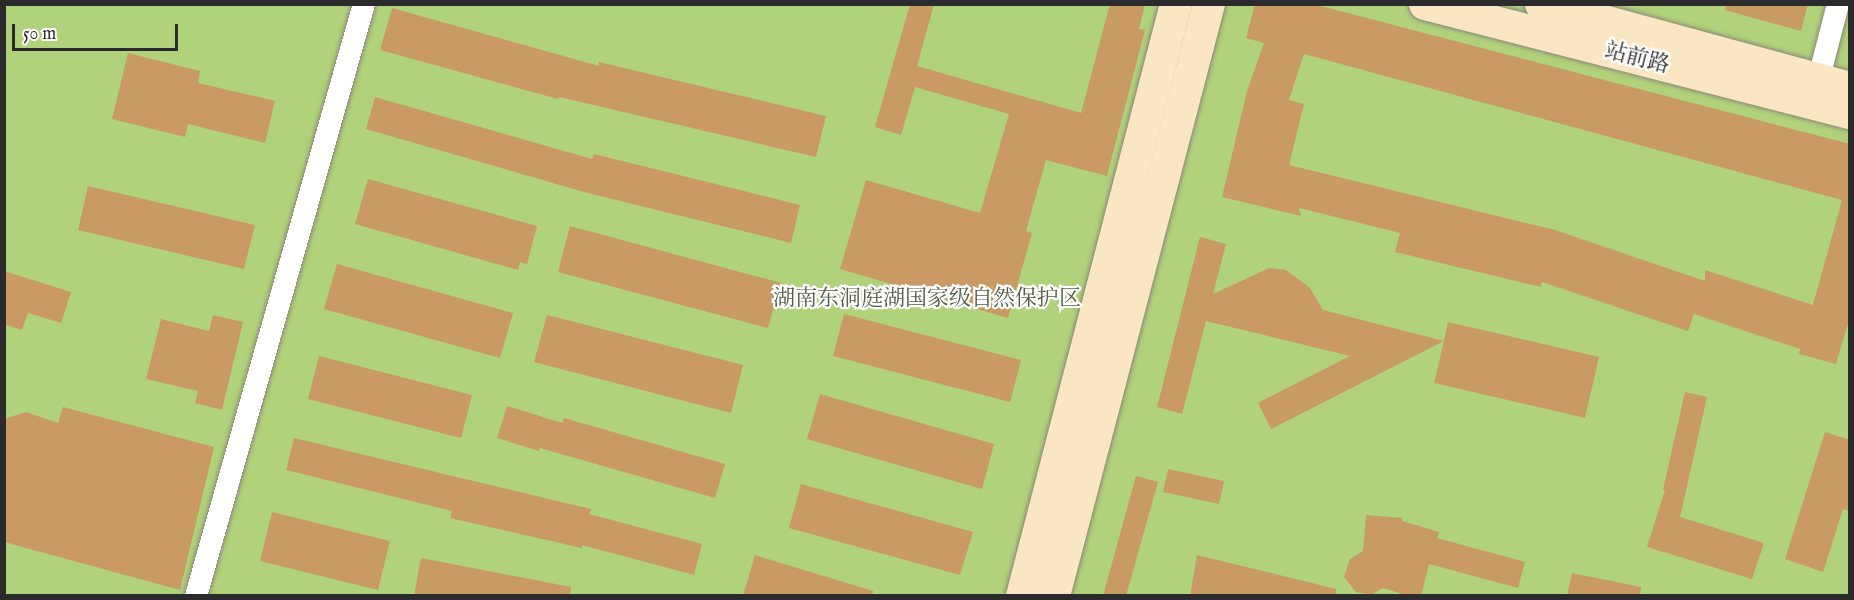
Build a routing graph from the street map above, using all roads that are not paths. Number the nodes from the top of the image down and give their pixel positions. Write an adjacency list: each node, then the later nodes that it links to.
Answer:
1 (364, 4): 10 (street)
2 (1176, 4): 11 (main road)
3 (1209, 4): 12 (main road)
4 (1425, 4): 9 (main road, 站前路)
5 (1541, 4): 7 (main road, 站前路)
6 (1838, 4): 7 (street)
7 (1818, 81): 8 (main road, 站前路)
8 (1850, 88)
9 (1850, 113)
10 (196, 596)
11 (1022, 596)
12 (1054, 596)

